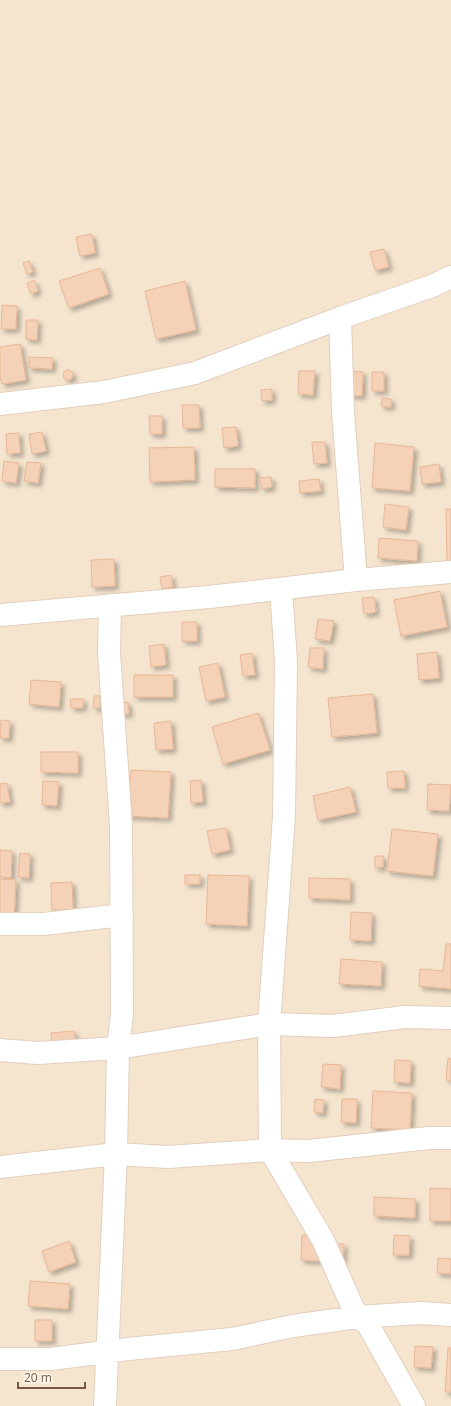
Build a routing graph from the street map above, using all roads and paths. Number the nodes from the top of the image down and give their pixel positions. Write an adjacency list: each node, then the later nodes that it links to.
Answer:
1 (451, 277): 2 (street)
2 (340, 318): 3 (street); 5 (street)
3 (0, 404)
4 (451, 572): 5 (street)
5 (356, 580): 6 (street)
6 (281, 589): 7 (street); 12 (street)
7 (110, 605): 8 (street); 9 (street)
8 (0, 614)
9 (122, 915): 10 (street); 13 (street)
10 (0, 924)
11 (451, 1018): 12 (street)
12 (269, 1024): 13 (street); 16 (street)
13 (118, 1048): 14 (street); 17 (street)
14 (0, 1050)
15 (451, 1138): 16 (street)
16 (270, 1150): 17 (street); 20 (street)
17 (116, 1154): 18 (street); 21 (street)
18 (0, 1167)
19 (451, 1315): 20 (street)
20 (357, 1317): 21 (street); 24 (street)
21 (107, 1352): 22 (street); 23 (street)
22 (0, 1359)
23 (105, 1406)
24 (414, 1406)

